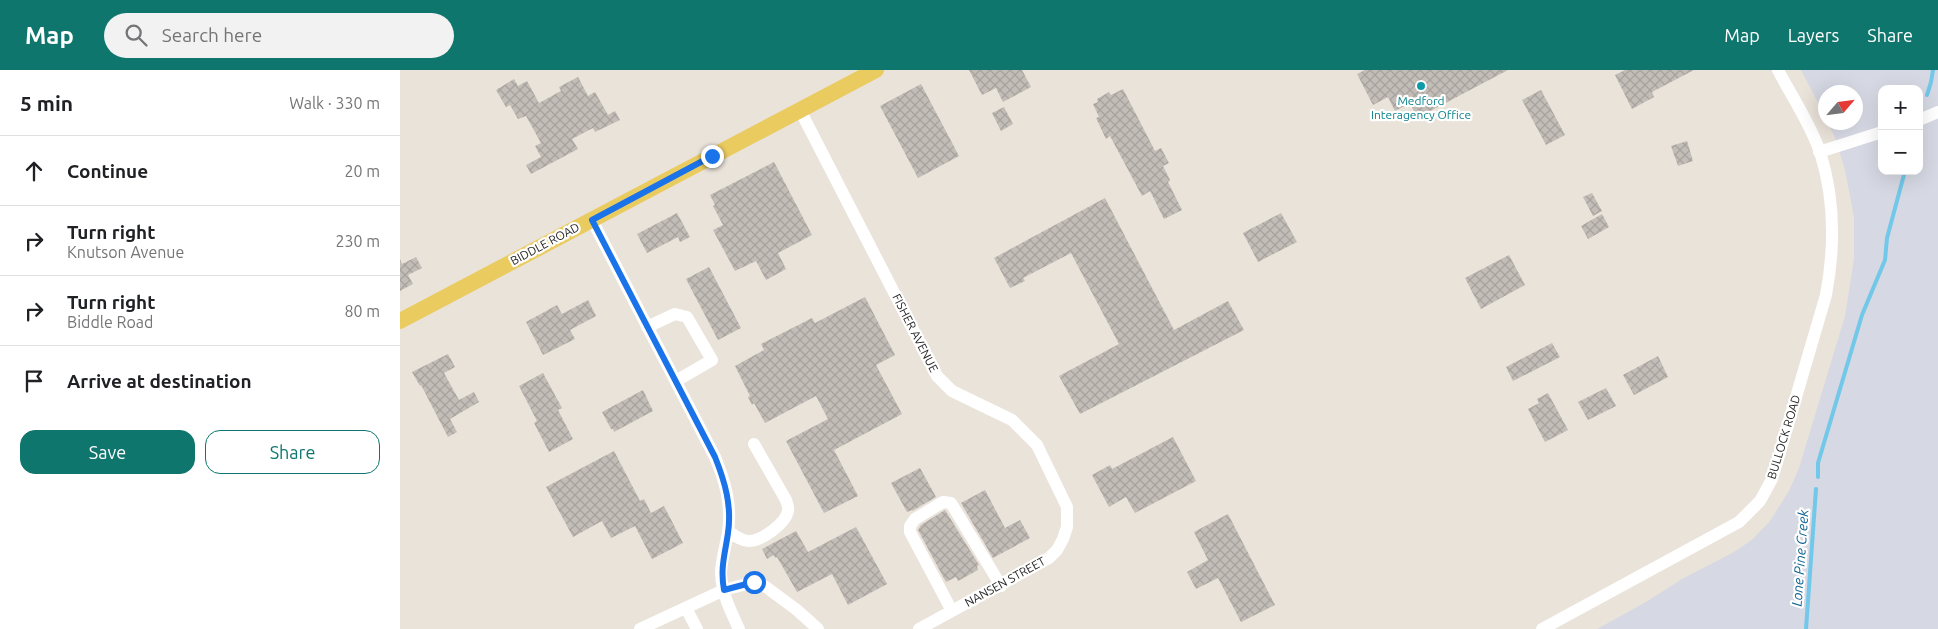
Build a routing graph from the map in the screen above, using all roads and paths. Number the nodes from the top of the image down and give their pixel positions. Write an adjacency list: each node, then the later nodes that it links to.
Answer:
1 (876, 70): 3 (main road, BIDDLE ROAD)
2 (1778, 70): 7 (street, BULLOCK ROAD)
3 (800, 110): 8 (main road, BIDDLE ROAD); 13 (street, FISHER AVENUE)
4 (1938, 112): 5 (street)
5 (1923, 118)
6 (1878, 133): 7 (street)
7 (1820, 152): 24 (street, BULLOCK ROAD)
8 (592, 220): 9 (main road, BIDDLE ROAD); 10 (street)
9 (400, 321)
10 (647, 326): 11 (street); 11 (street)
11 (676, 381): 14 (street)
12 (754, 444): 14 (street)
13 (1068, 517): 15 (street, NANSEN STREET)
14 (728, 531): 16 (street)
15 (1001, 586): 18 (street, NANSEN STREET); 18 (street)
16 (724, 590): 17 (street); 21 (street); 22 (street)
17 (686, 608): 19 (street); 20 (street)
18 (952, 611): 23 (street, NANSEN STREET)
19 (640, 629)
20 (697, 629)
21 (739, 629)
22 (818, 629)
23 (919, 629)
24 (1542, 629)

